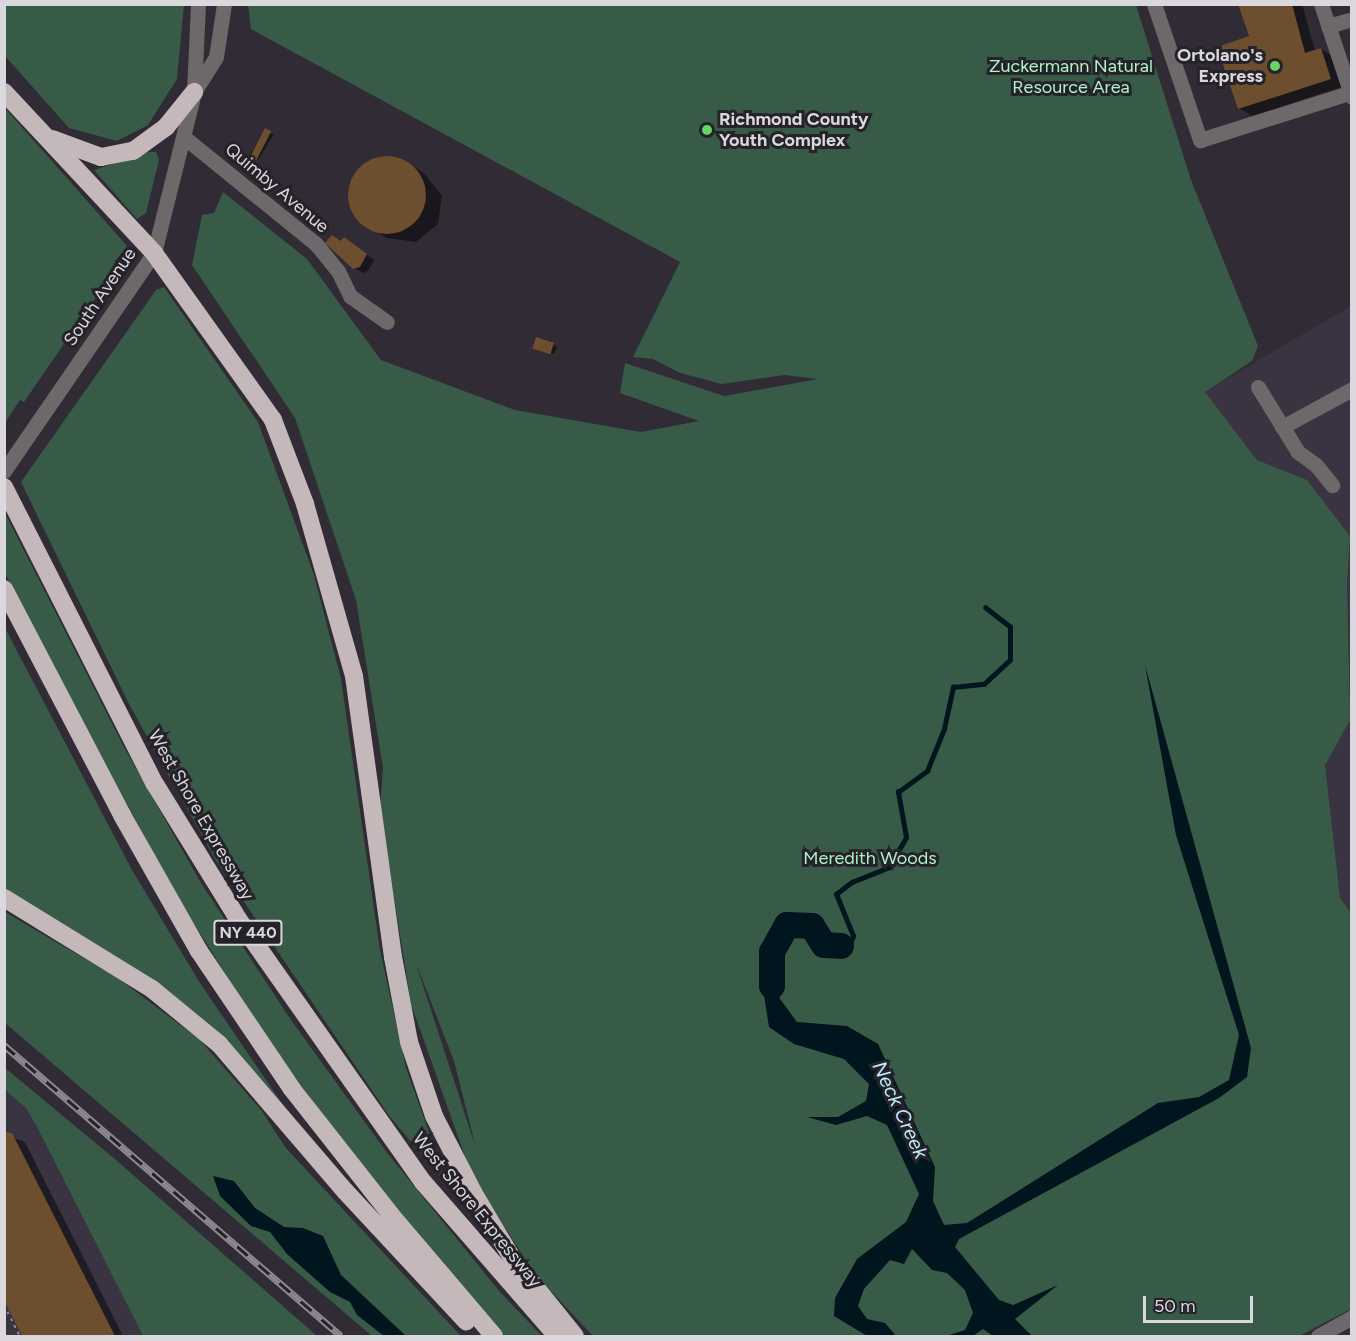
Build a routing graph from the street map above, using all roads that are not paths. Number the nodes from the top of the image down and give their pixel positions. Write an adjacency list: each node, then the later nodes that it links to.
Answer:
1 (198, 4): 8 (street, South Avenue)
2 (224, 4): 8 (street, South Avenue)
3 (1154, 4): 9 (street)
4 (1321, 4): 6 (street)
5 (1352, 19): 6 (street)
6 (1328, 26): 9 (street)
7 (4, 92): 10 (highway)
8 (194, 92): 10 (highway); 11 (street, South Avenue)
9 (1351, 94)
10 (41, 134): 12 (highway)
11 (185, 138): 12 (street, South Avenue); 13 (street, Quimby Avenue)
12 (154, 253): 17 (street, South Avenue); 26 (highway)
13 (387, 322)
14 (1258, 387): 16 (street)
15 (1352, 389): 16 (street)
16 (1282, 427): 18 (street)
17 (4, 471)
18 (1332, 485)
19 (4, 487): 25 (highway, West Shore Expressway / NY 440)
20 (4, 589): 24 (highway, NY 440)
21 (4, 898): 23 (highway)
22 (1352, 1317): 27 (street)
23 (480, 1336)
24 (494, 1336)
25 (557, 1336)
26 (575, 1336)
27 (1318, 1336)

